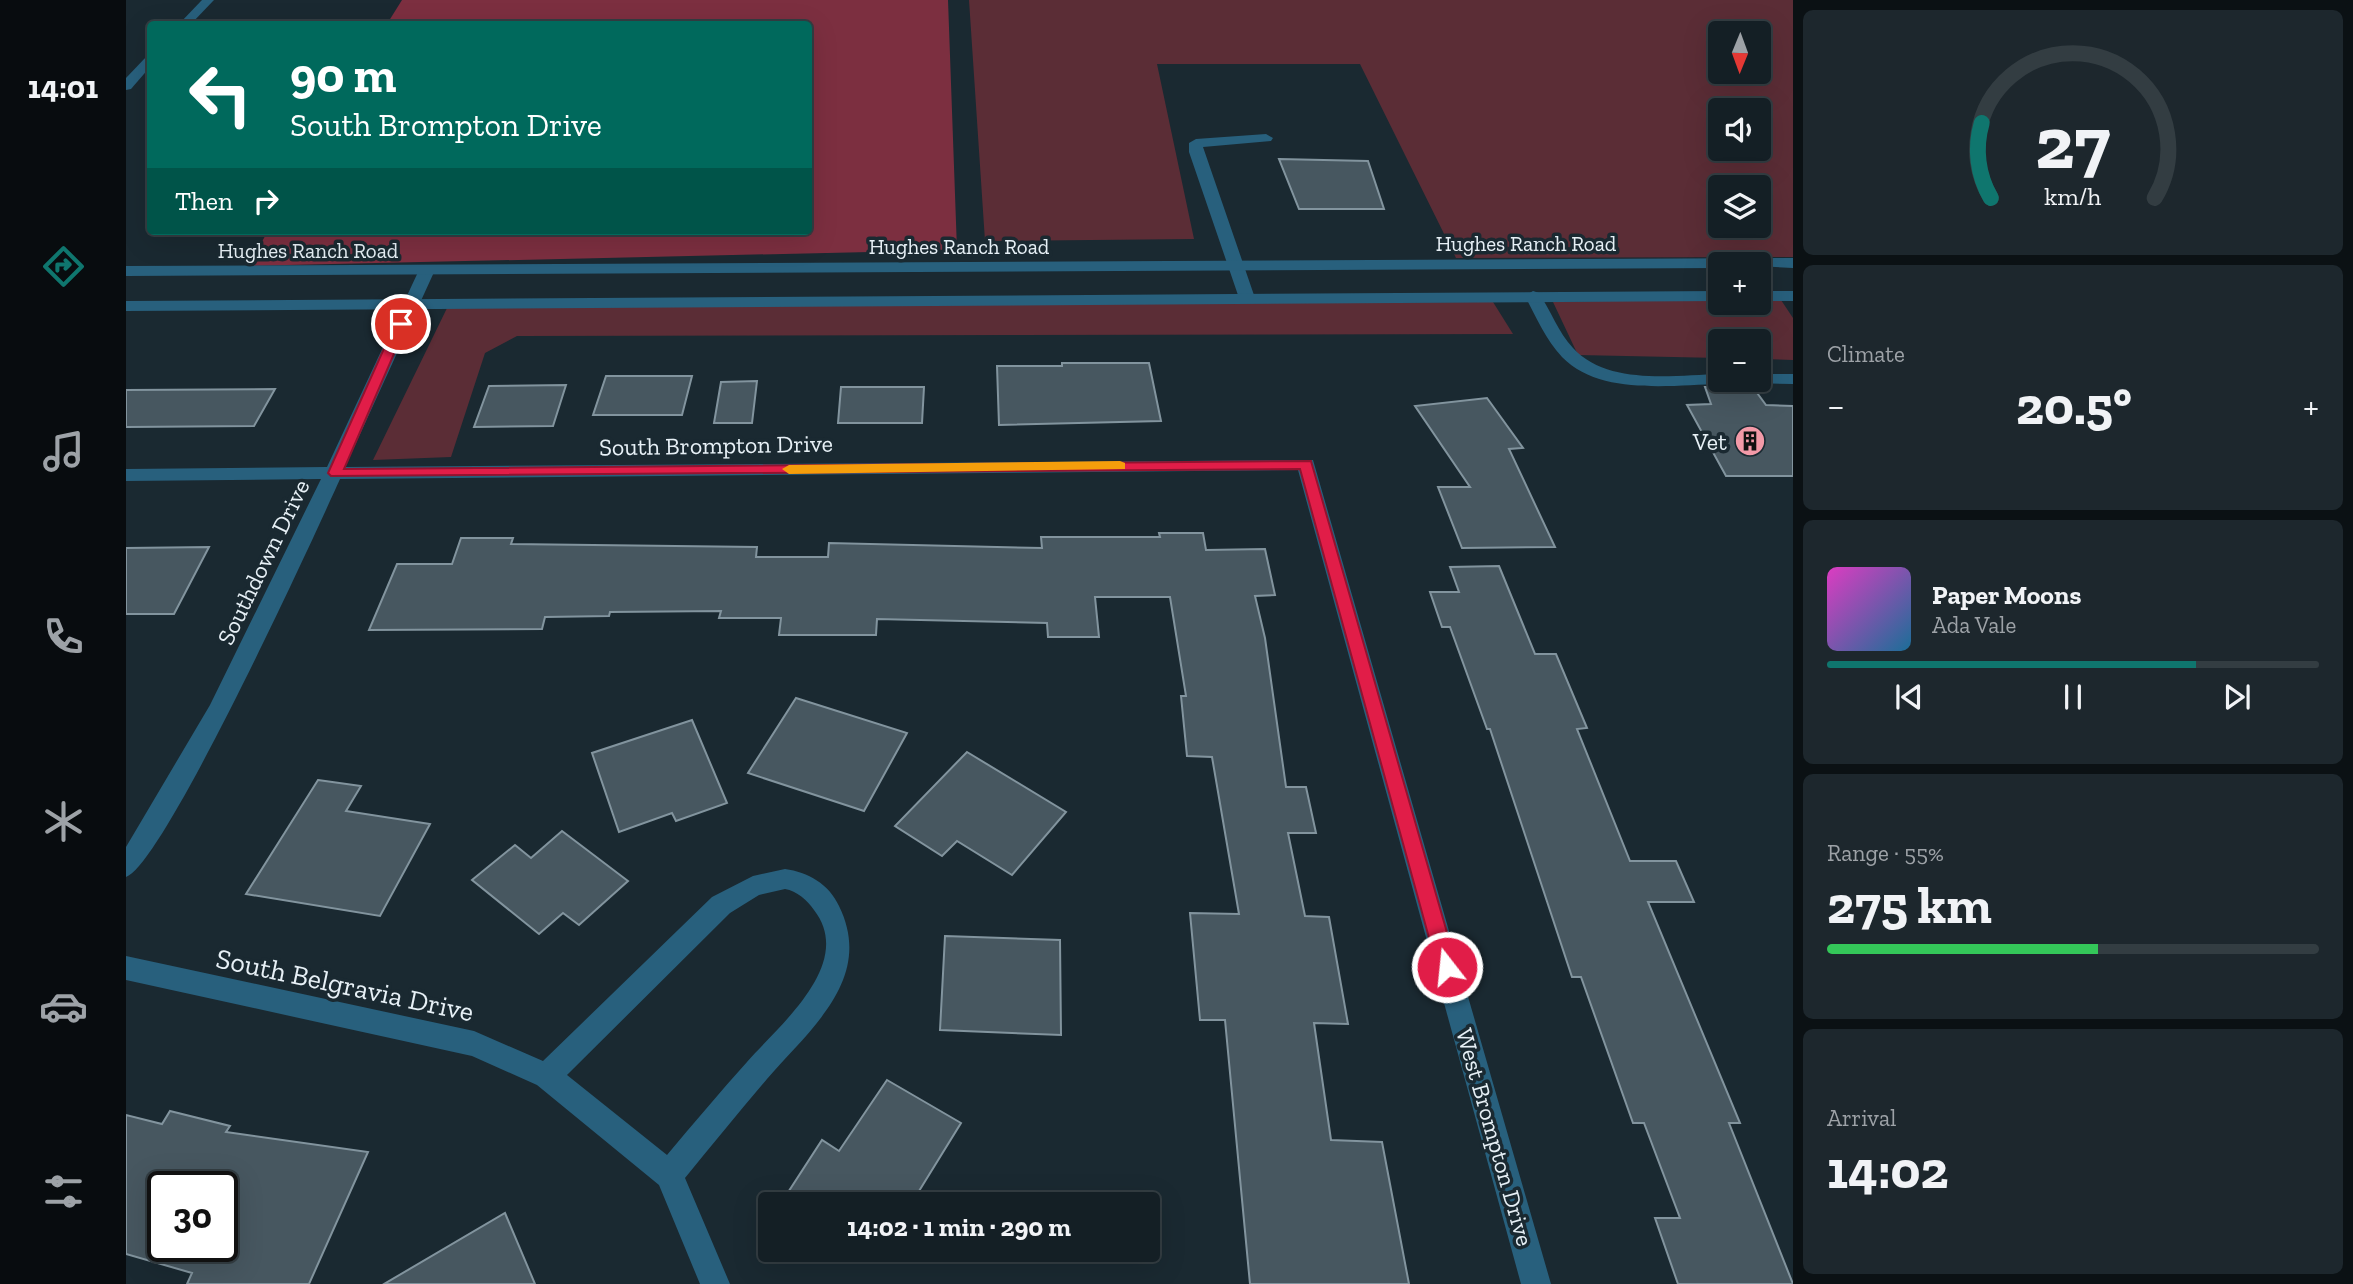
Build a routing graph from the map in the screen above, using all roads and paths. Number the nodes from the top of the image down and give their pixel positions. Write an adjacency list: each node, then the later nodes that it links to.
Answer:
1 (208, 0): 2 (street)
2 (188, 21)
3 (147, 63): 4 (street)
4 (126, 86)
5 (1266, 138): 7 (street)
6 (1793, 263): 7 (street, Hughes Ranch Road)
7 (1236, 266): 8 (street, Hughes Ranch Road); 14 (street)
8 (426, 270): 9 (street, Hughes Ranch Road); 15 (street, Southdown Drive)
9 (126, 271)
10 (1533, 296): 11 (street); 14 (street); 17 (street)
11 (1708, 296)
12 (1771, 296): 13 (street)
13 (1793, 296)
14 (1247, 298): 15 (street)
15 (411, 304): 16 (street); 21 (street, Southdown Drive)
16 (126, 306)
17 (1708, 379)
18 (1771, 379): 19 (street)
19 (1793, 379)
20 (1306, 464): 21 (street, South Brompton Drive); 28 (street, West Brompton Drive)
21 (335, 473): 22 (street, South Brompton Drive); 23 (street, Southdown Drive)
22 (126, 475)
23 (126, 867)
24 (126, 968): 25 (street, South Belgravia Drive)
25 (547, 1076): 26 (street, South Belgravia Drive); 26 (street)
26 (668, 1175): 27 (street)
27 (715, 1284)
28 (1536, 1284)

